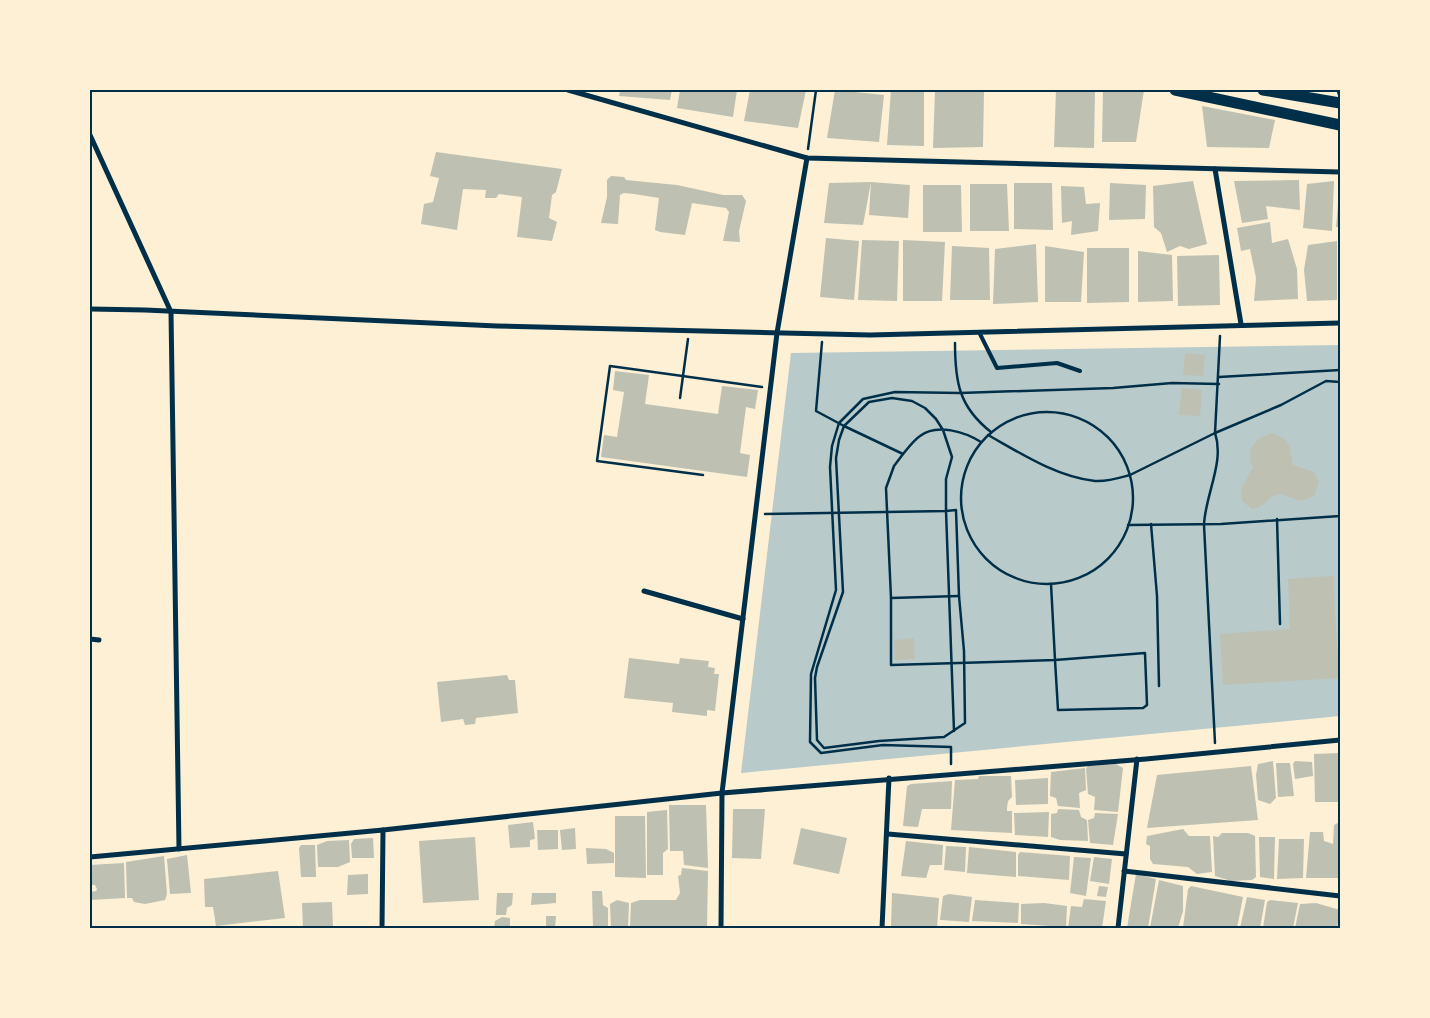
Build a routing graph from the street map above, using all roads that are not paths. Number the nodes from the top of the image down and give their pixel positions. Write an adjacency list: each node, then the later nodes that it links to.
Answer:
1 (568, 90): 9 (street)
2 (1175, 90): 7 (main road)
3 (1264, 90): 6 (main road)
4 (1339, 90): 5 (street)
5 (1340, 94)
6 (1340, 103)
7 (1340, 126)
8 (90, 135): 13 (street)
9 (807, 158): 10 (street); 16 (street)
10 (1215, 169): 11 (street); 15 (street)
11 (1340, 172)
12 (90, 310): 13 (street)
13 (171, 312): 16 (street); 29 (street)
14 (1340, 323): 15 (street)
15 (1242, 324): 17 (street)
16 (777, 332): 17 (street); 20 (street)
17 (979, 332): 18 (lane)
18 (1080, 371)
19 (644, 591): 20 (street)
20 (743, 619): 26 (street)
21 (90, 640): 22 (street)
22 (99, 640)
23 (1340, 740): 24 (street)
24 (1137, 759): 25 (street); 30 (street)
25 (889, 778): 26 (street); 28 (street)
26 (722, 793): 27 (street); 35 (street)
27 (382, 830): 29 (street); 34 (street)
28 (888, 834): 30 (street); 36 (street)
29 (179, 848): 31 (street)
30 (1126, 854): 32 (street)
31 (90, 857)
32 (1124, 871): 33 (street); 37 (street)
33 (1340, 896)
34 (382, 928)
35 (721, 928)
36 (882, 928)
37 (1118, 928)

